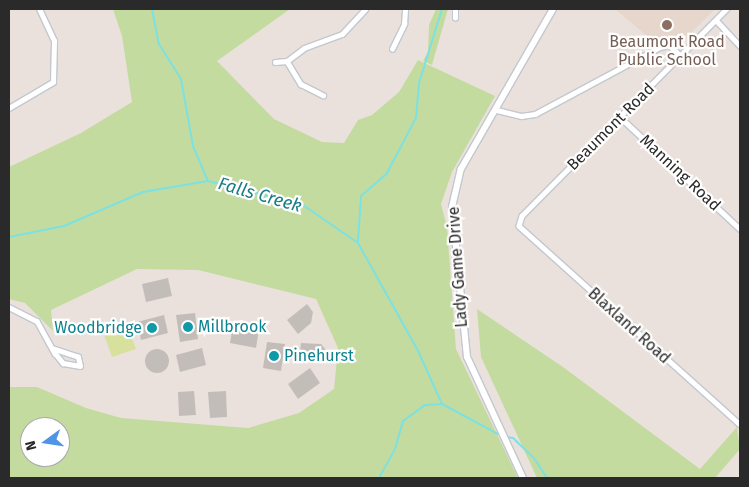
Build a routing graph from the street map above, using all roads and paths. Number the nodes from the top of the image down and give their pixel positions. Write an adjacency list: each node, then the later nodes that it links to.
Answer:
1 (39, 9): 15 (street)
2 (365, 9): 12 (street)
3 (405, 9): 10 (street)
4 (455, 9): 7 (street)
5 (553, 9): 16 (main road, Lady Game Drive)
6 (727, 9): 8 (street, Beaumont Road)
7 (455, 18)
8 (716, 20): 9 (street); 11 (street, Beaumont Road)
9 (740, 46)
10 (392, 49)
11 (681, 56): 16 (street); 17 (street, Beaumont Road)
12 (287, 61): 13 (street); 14 (street)
13 (276, 62)
14 (323, 95)
15 (9, 108)
16 (497, 110): 23 (main road, Lady Game Drive)
17 (620, 117): 18 (street, Beaumont Road); 19 (street, Manning Road)
18 (519, 226): 22 (street, Blaxland Road)
19 (740, 229)
20 (9, 307): 21 (street)
21 (54, 349): 21 (street)
22 (740, 424)
23 (523, 478)

